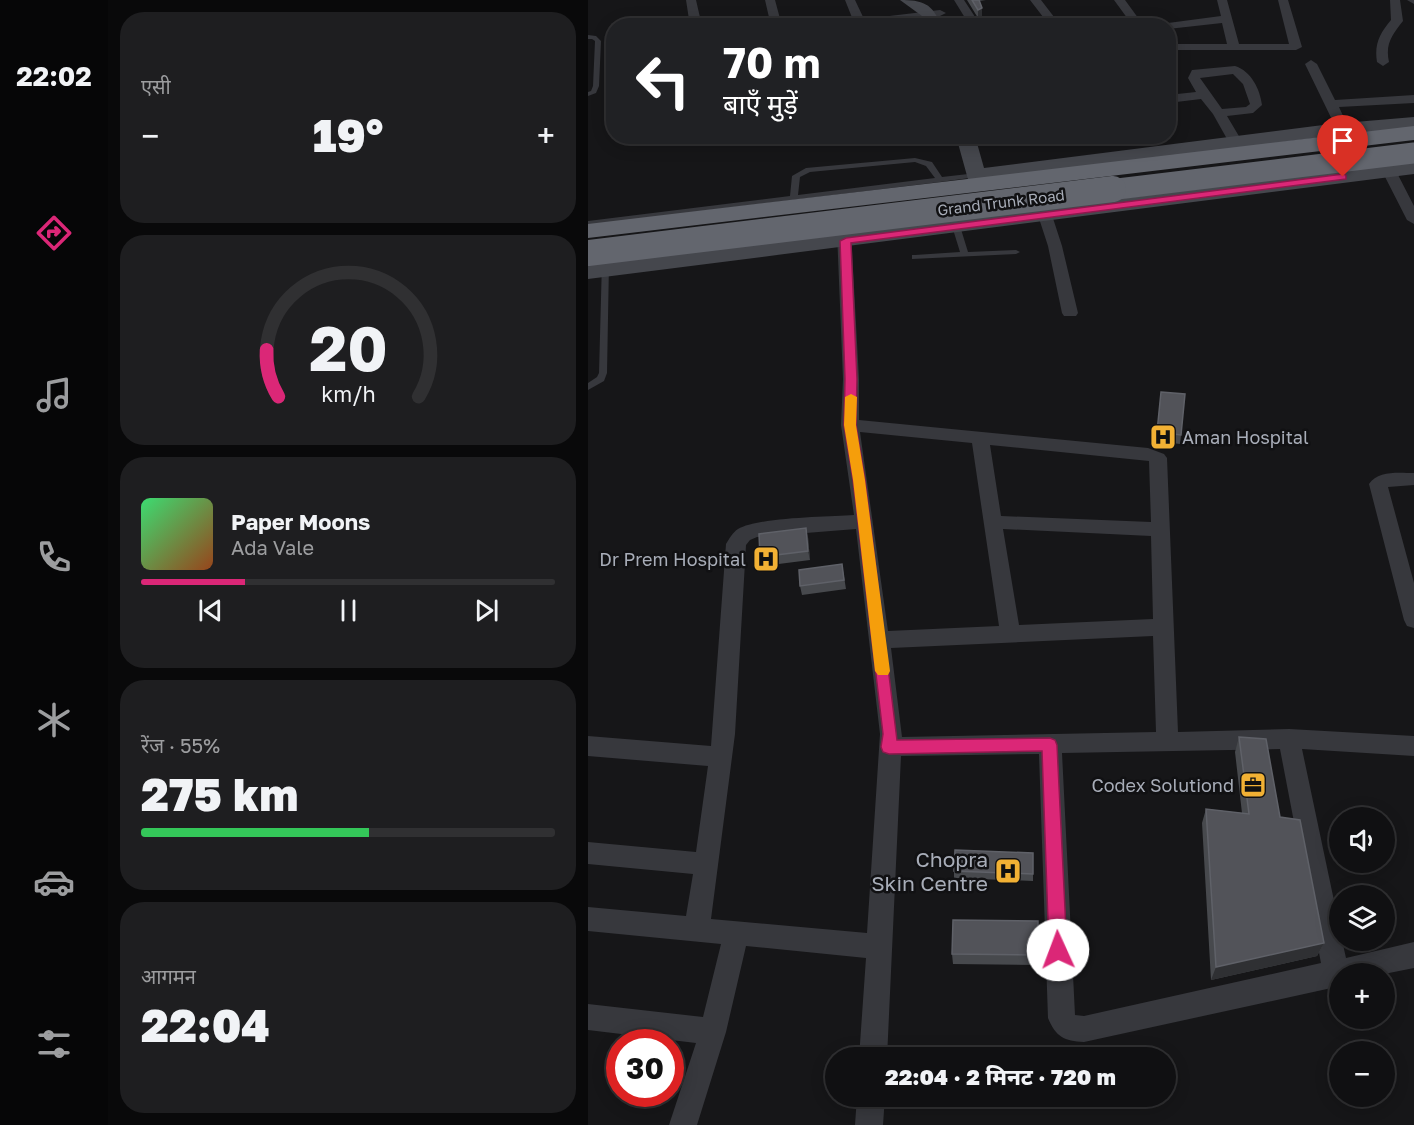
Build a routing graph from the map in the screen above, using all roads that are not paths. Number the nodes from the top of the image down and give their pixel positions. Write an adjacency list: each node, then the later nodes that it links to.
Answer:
1 (691, 0): 13 (street)
2 (770, 0): 14 (street)
3 (850, 0): 15 (street)
4 (908, 0): 12 (street)
5 (959, 0): 17 (street)
6 (1035, 0): 18 (street)
7 (1135, 0): 11 (street)
8 (1222, 0): 20 (street)
9 (1283, 0): 24 (street)
10 (1395, 0): 25 (street)
11 (1119, 1): 19 (street)
12 (933, 16): 16 (street)
13 (694, 18)
14 (775, 18)
15 (858, 18)
16 (912, 18)
17 (971, 18)
18 (1050, 18)
19 (1133, 18)
20 (1226, 19): 21 (street); 24 (street)
21 (1176, 25)
22 (588, 37): 27 (lane)
23 (1176, 47): 24 (street)
24 (1234, 47)
25 (1383, 62)
26 (1311, 64): 31 (street)
27 (588, 94)
28 (1204, 95): 29 (street); 32 (street); 32 (street)
29 (1176, 98)
30 (1414, 99): 31 (street)
31 (1331, 104): 34 (street)
32 (1219, 113): 37 (street)
33 (1414, 123): 34 (street)
34 (1343, 129): 37 (street)
35 (1414, 133): 40 (highway)
36 (1414, 141): 55 (highway, Grand Trunk Road)
37 (1236, 143): 46 (street)
38 (969, 144): 46 (street)
39 (979, 144): 46 (street)
40 (1274, 148): 45 (highway); 46 (highway)
41 (1414, 153): 59 (highway, Grand Trunk Road, bridge)
42 (1414, 163): 45 (highway)
43 (1414, 168): 44 (street)
44 (1389, 171): 49 (street); 50 (street)
45 (1295, 177): 49 (highway)
46 (984, 178): 47 (lane); 53 (highway)
47 (940, 180): 48 (lane); 48 (lane)
48 (794, 198): 51 (lane)
49 (1044, 210): 52 (street); 54 (highway); 60 (street)
50 (1414, 220)
51 (588, 223)
52 (956, 226): 54 (street); 57 (lane)
53 (588, 231)
54 (845, 236): 59 (highway); 62 (street)
55 (588, 240)
56 (1016, 252): 57 (lane)
57 (965, 255): 58 (lane)
58 (915, 257)
59 (595, 265): 61 (lane)
60 (1070, 313)
61 (588, 387)
62 (850, 425): 63 (street); 65 (street)
63 (980, 439): 66 (street); 67 (street)
64 (1414, 479): 68 (street)
65 (864, 521): 71 (street); 78 (street)
66 (992, 522): 67 (street); 70 (street)
67 (1162, 530): 69 (street)
68 (1414, 620)
69 (1163, 627): 70 (street); 73 (street)
70 (1010, 633): 71 (street)
71 (879, 640): 77 (street)
72 (1289, 739): 73 (street); 76 (street); 86 (street)
73 (1167, 740): 74 (street)
74 (1050, 745): 77 (street); 88 (street)
75 (588, 746): 78 (street)
76 (1414, 746)
77 (889, 747): 84 (street)
78 (721, 757): 80 (street)
79 (588, 853): 80 (street)
80 (706, 864): 82 (street)
81 (588, 919): 82 (street)
82 (697, 930): 83 (street)
83 (736, 934): 84 (street); 90 (street)
84 (879, 947): 91 (street)
85 (1414, 955): 87 (street)
86 (1334, 963)
87 (1381, 963)
88 (1329, 976)
89 (588, 1017): 90 (street)
90 (713, 1032): 93 (street)
91 (874, 1047)
92 (870, 1107): 94 (street)
93 (683, 1125)
94 (869, 1125)

